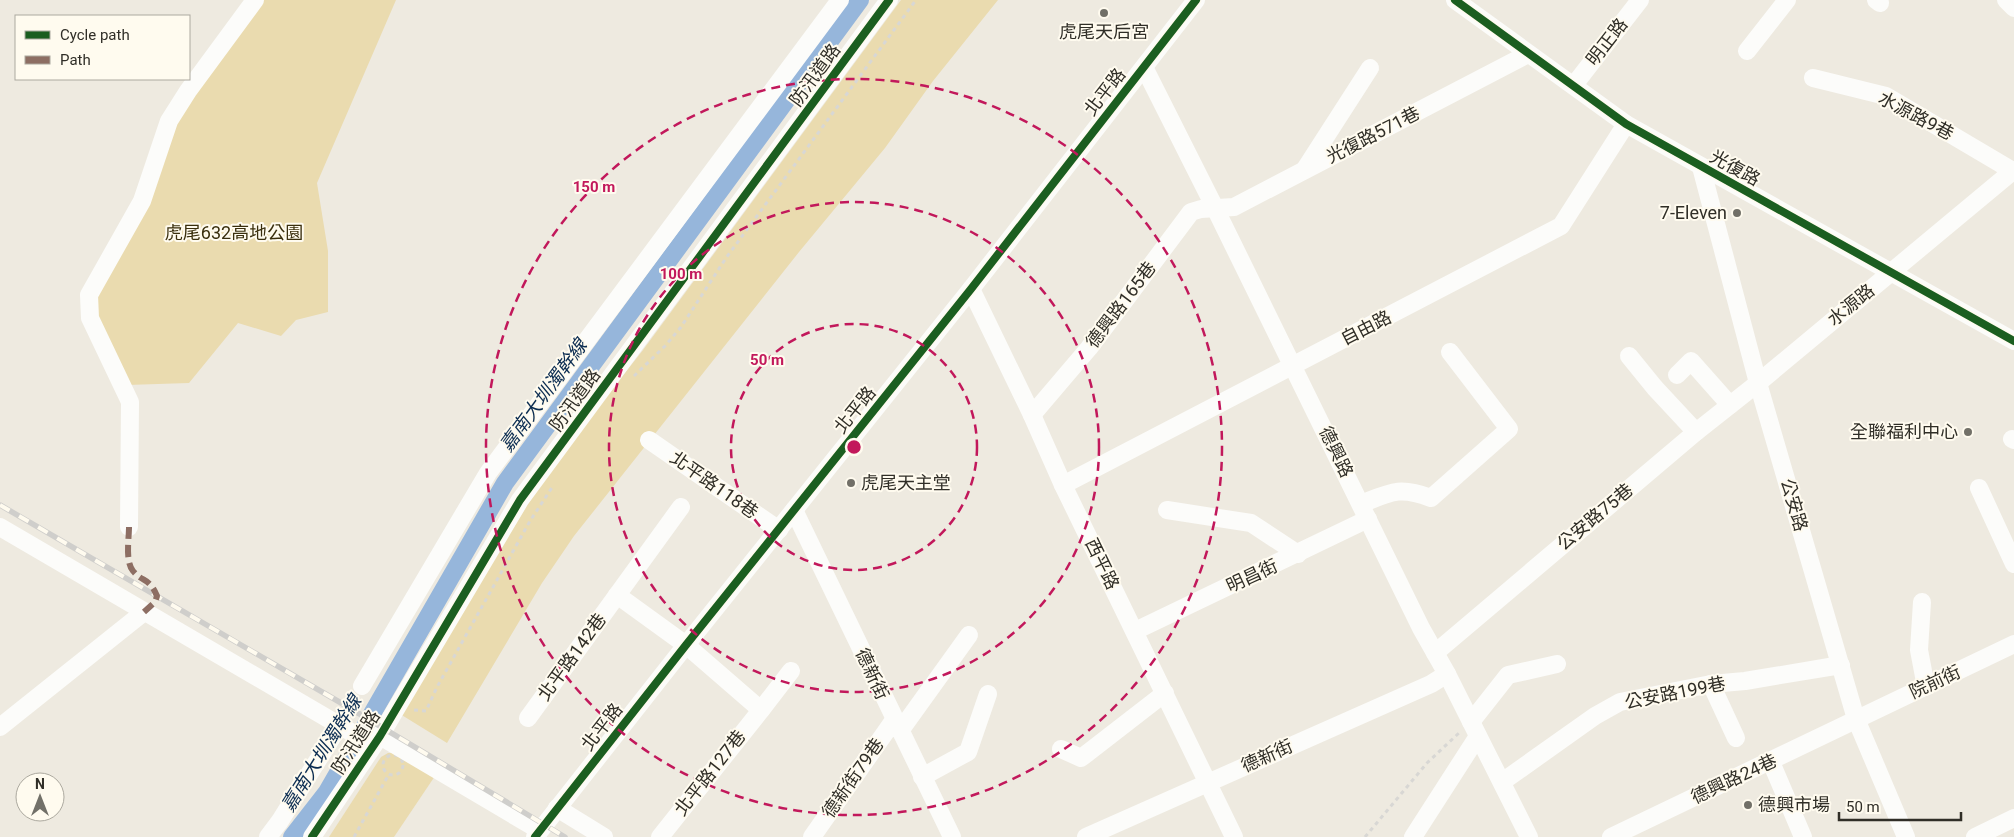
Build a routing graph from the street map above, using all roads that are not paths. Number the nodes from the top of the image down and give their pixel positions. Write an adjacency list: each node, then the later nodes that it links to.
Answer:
1 (255, 0): 40 (street)
2 (840, 0): 57 (street)
3 (889, 0): 69 (street, 防汛道路)
4 (1196, 0): 12 (street, 北平路)
5 (1455, 0): 11 (street, 光復路)
6 (1640, 0): 15 (street, 明正路)
7 (1787, 0): 10 (street)
8 (2006, 0): 9 (street)
9 (2014, 8)
10 (1747, 51)
11 (1528, 54): 15 (street, 光復路); 18 (street, 光復路571巷)
12 (1144, 67): 20 (street, 德興路); 22 (street, 北平路)
13 (1370, 68): 18 (street)
14 (1812, 78): 19 (street, 水源路9巷)
15 (1574, 85): 16 (street, 光復路)
16 (1626, 124): 17 (street, 光復路); 26 (street, 自由路)
17 (1702, 167): 21 (street, 光復路); 28 (street, 公安路)
18 (1304, 170): 20 (street, 光復路571巷)
19 (2014, 170): 21 (street, 水源路)
20 (1216, 210): 26 (street, 德興路); 30 (street, 德興路165巷)
21 (1892, 271): 23 (street, 光復路); 28 (street, 水源路)
22 (971, 289): 30 (street, 西平路); 36 (street, 北平路)
23 (2014, 341)
24 (1450, 352): 38 (street, 明昌街)
25 (1629, 356): 31 (street)
26 (1293, 366): 33 (street, 自由路); 38 (street, 德興路)
27 (1677, 375): 29 (street)
28 (1758, 383): 29 (street, 公安路75巷); 53 (street, 公安路)
29 (1730, 405): 31 (street, 公安路75巷)
30 (1032, 416): 33 (street, 西平路)
31 (1696, 432): 51 (street, 公安路75巷)
32 (650, 440): 41 (street, 北平路118巷)
33 (1062, 485): 47 (street, 西平路)
34 (1979, 488): 43 (street)
35 (681, 507): 44 (street, 北平路142巷)
36 (794, 510): 41 (street, 北平路); 64 (street, 德新街)
37 (1167, 510): 42 (street)
38 (1364, 511): 42 (street, 明昌街); 51 (street, 德興路)
39 (0, 527): 46 (street)
40 (129, 527)
41 (778, 530): 49 (street, 北平路)
42 (1298, 554): 47 (street, 明昌街)
43 (2014, 564)
44 (617, 595): 49 (street, 北平路142巷); 62 (street, 北平路142巷)
45 (1922, 602): 58 (street)
46 (144, 612): 65 (street); 66 (street)
47 (1135, 631): 59 (street, 西平路)
48 (969, 635): 64 (street, 德新街79巷)
49 (686, 644): 61 (street); 75 (street, 北平路)
50 (2014, 644): 58 (street, 院前街)
51 (1435, 653): 55 (street, 德興路)
52 (1557, 664): 67 (street)
53 (1841, 665): 56 (street, 公安路199巷); 63 (street, 公安路)
54 (791, 671): 61 (street, 北平路127巷)
55 (1447, 674): 67 (street, 德興路); 73 (street, 德新街)
56 (1712, 684): 68 (street); 74 (street, 公安路199巷)
57 (362, 686)
58 (1926, 687): 63 (street, 院前街)
59 (1165, 693): 70 (street); 73 (street, 西平路)
60 (988, 694): 72 (street)
61 (761, 710): 81 (street, 北平路127巷)
62 (528, 718)
63 (1856, 719): 71 (street, 德興路24巷); 90 (street, 公安路)
64 (897, 725): 72 (street, 德新街); 82 (street, 德新街79巷)
65 (339, 726): 69 (street); 78 (street)
66 (0, 727)
67 (1474, 729): 74 (street, 德興路); 86 (street)
68 (1736, 738)
69 (376, 740): 77 (street); 79 (street, 防汛道路)
70 (1061, 749)
71 (1771, 762): 88 (street, 德興路24巷); 89 (street)
72 (922, 777): 83 (street, 德新街)
73 (1208, 782): 84 (street, 德新街); 85 (street, 西平路)
74 (1502, 782): 87 (street, 德興路)
75 (557, 808): 77 (street, 北平路); 80 (street)
76 (2014, 818): 91 (street)
77 (537, 834)
78 (268, 837)
79 (312, 837)
80 (604, 837)
81 (660, 837)
82 (812, 837)
83 (952, 837)
84 (1086, 837)
85 (1234, 837)
86 (1413, 837)
87 (1529, 837)
88 (1610, 837)
89 (1803, 837)
90 (1906, 837)
91 (1975, 837)

